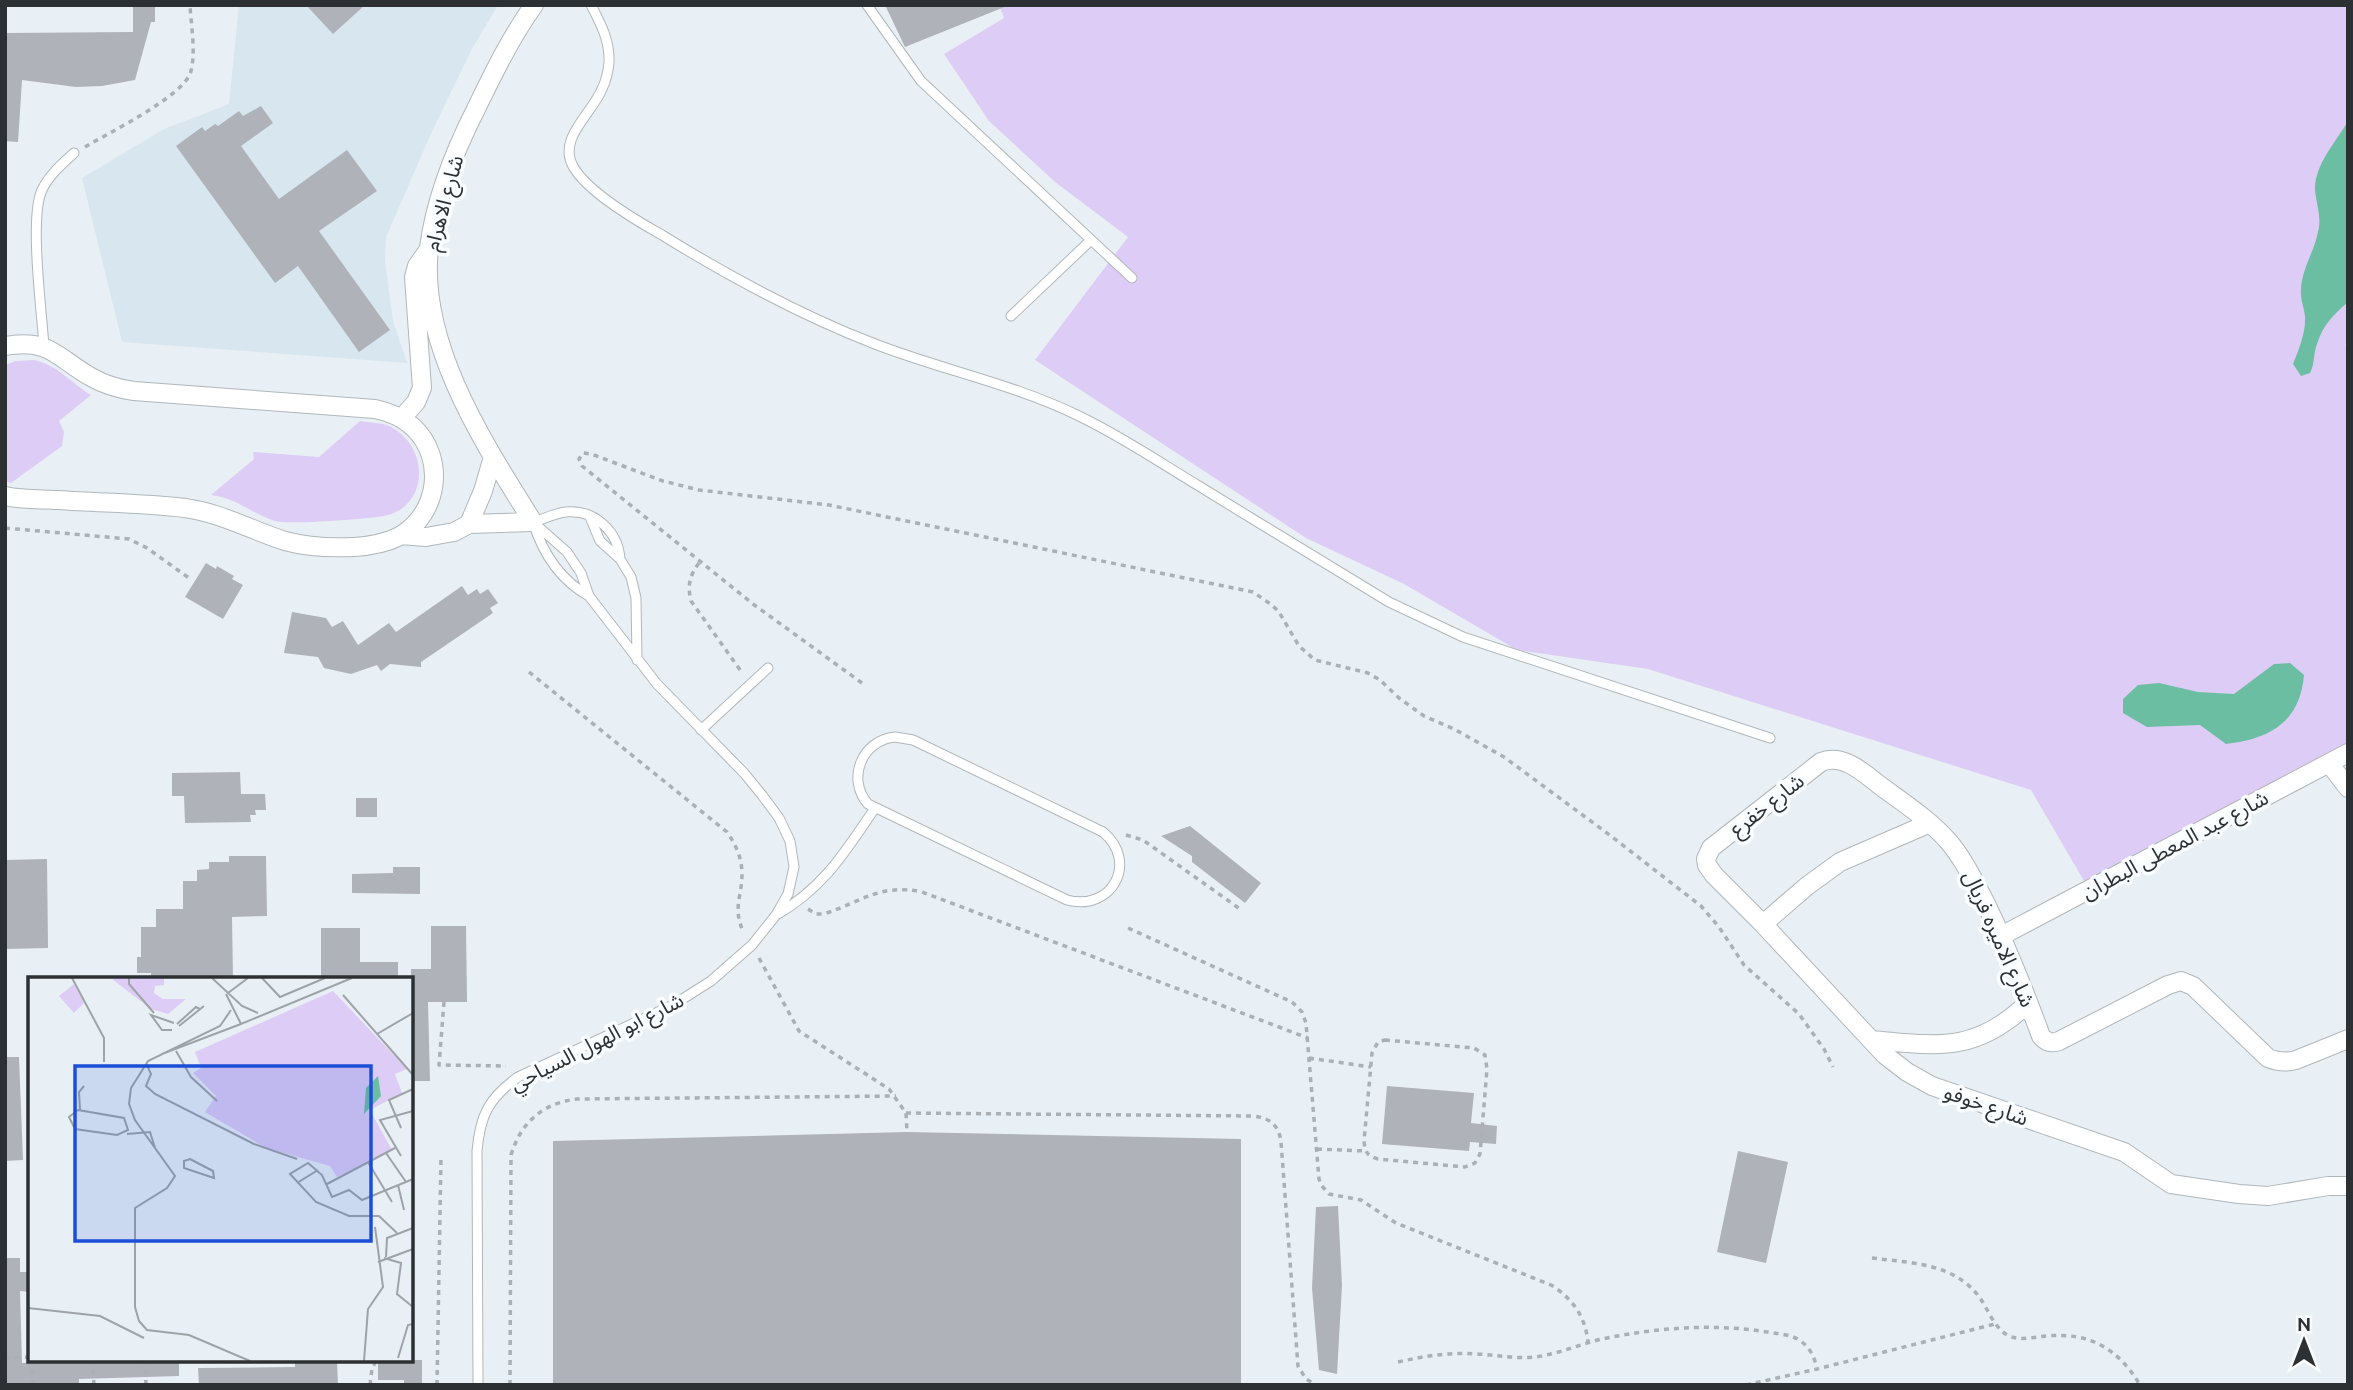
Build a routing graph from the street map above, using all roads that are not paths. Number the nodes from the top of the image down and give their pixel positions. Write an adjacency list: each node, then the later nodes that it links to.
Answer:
1 (534, 5): 6 (street, شارع الاهرام)
2 (591, 5): 23 (lane)
3 (867, 5): 5 (lane)
4 (74, 153): 10 (lane)
5 (1091, 240): 7 (lane); 8 (lane)
6 (429, 249): 11 (street); 12 (street, شارع الاهرام)
7 (1132, 278)
8 (1011, 316)
9 (5, 346): 10 (street)
10 (44, 347): 11 (street)
11 (402, 418): 17 (street)
12 (493, 457): 15 (street, شارع الاهرام); 16 (street)
13 (5, 496): 17 (street)
14 (590, 517): 15 (lane); 18 (lane); 18 (lane)
15 (533, 522): 16 (street); 19 (lane, شارع ابو الهول السياحي); 19 (lane, شارع ابو الهول السياحي)
16 (469, 524): 17 (street)
17 (401, 535)
18 (620, 558): 20 (lane)
19 (589, 596): 20 (lane, شارع ابو الهول السياحي)
20 (637, 660): 22 (lane, شارع ابو الهول السياحي)
21 (768, 668): 22 (lane)
22 (701, 730): 31 (lane, شارع ابو الهول السياحي)
23 (1770, 738)
24 (2348, 753): 26 (street, شارع عبد المعطى البطران)
25 (1835, 759): 29 (street, شارع الاميره فريال); 30 (street, شارع خفرع)
26 (2329, 763): 27 (street); 33 (street, شارع عبد المعطى البطران)
27 (2348, 788)
28 (875, 808): 28 (lane); 31 (lane)
29 (1930, 823): 32 (street); 33 (street, شارع الاميره فريال)
30 (1706, 859): 32 (street, شارع خوفو)
31 (776, 915): 38 (lane, شارع ابو الهول السياحي)
32 (1763, 924): 36 (street, شارع خوفو)
33 (2001, 936): 34 (street, شارع الاميره فريال)
34 (2028, 1003): 35 (street, شارع الاميره فريال); 36 (street)
35 (2348, 1039)
36 (1872, 1040): 37 (street, شارع خوفو)
37 (2348, 1186)
38 (478, 1385)

